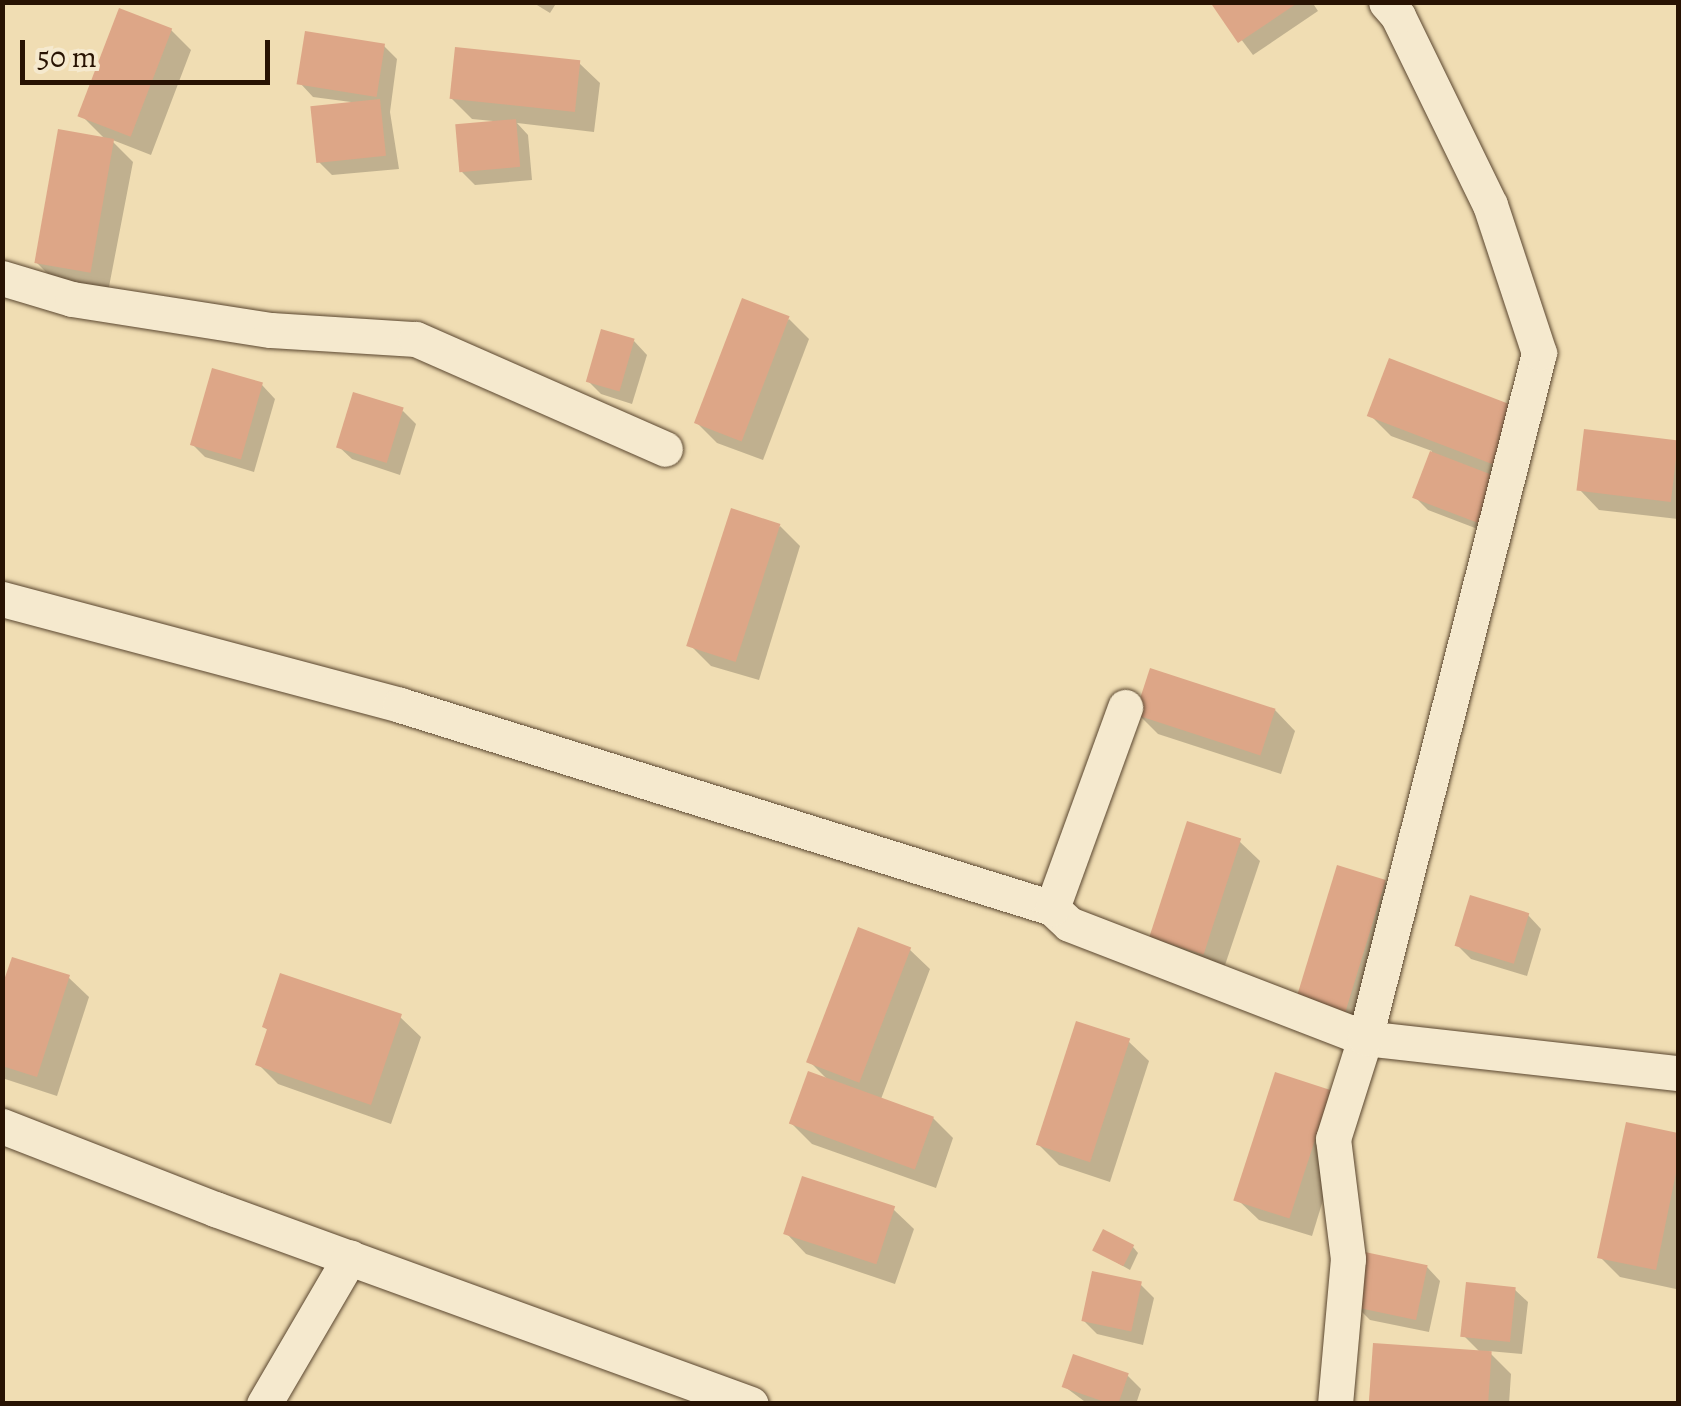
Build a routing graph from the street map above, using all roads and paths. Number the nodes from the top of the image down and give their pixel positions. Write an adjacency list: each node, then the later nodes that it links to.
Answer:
1 (1386, 2): 7 (street)
2 (2, 278): 3 (street)
3 (665, 449)
4 (2, 599): 6 (street)
5 (1125, 707): 6 (street)
6 (1052, 908): 7 (street)
7 (1366, 1038): 8 (street); 13 (street)
8 (1678, 1072)
9 (2, 1126): 10 (street)
10 (350, 1257): 11 (street); 12 (street)
11 (746, 1402)
12 (264, 1404)
13 (1335, 1404)

